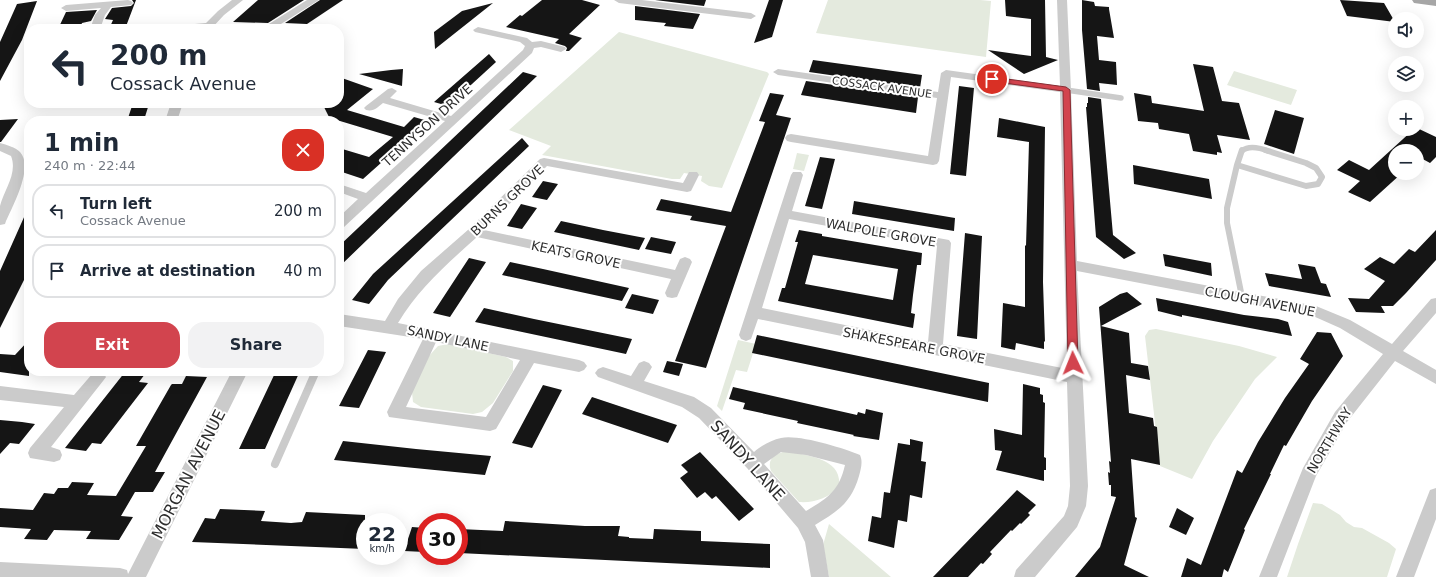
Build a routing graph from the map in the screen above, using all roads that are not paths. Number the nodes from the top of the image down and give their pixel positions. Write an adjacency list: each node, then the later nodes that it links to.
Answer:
1 (238, 0): 13 (street)
2 (314, 0): 14 (street)
3 (619, 0): 10 (street)
4 (1062, 0): 18 (street)
5 (1419, 0): 6 (main road)
6 (1436, 2)
7 (128, 3): 8 (street)
8 (108, 5): 9 (street); 12 (street)
9 (66, 8)
10 (751, 16)
11 (486, 22): 15 (street)
12 (97, 24)
13 (210, 24)
14 (274, 24)
15 (530, 45): 16 (street); 24 (street, TENNYSON DRIVE)
16 (561, 49)
17 (784, 76): 20 (street, COSSACK AVENUE)
18 (1066, 90): 20 (street, COSSACK AVENUE); 21 (lane, COSSACK AVENUE); 39 (street)
19 (392, 92): 22 (street)
20 (943, 96): 25 (street)
21 (1121, 98)
22 (381, 100): 23 (street); 24 (street)
23 (370, 108)
24 (454, 120): 33 (street, TENNYSON DRIVE)
25 (792, 138)
26 (0, 147): 36 (street)
27 (1236, 165): 27 (lane); 42 (lane)
28 (693, 175): 30 (street)
29 (797, 175): 34 (street)
30 (687, 188): 32 (street, BURNS GROVE); 37 (street, BURNS GROVE)
31 (344, 190): 33 (street)
32 (701, 190)
33 (368, 198): 35 (street, TENNYSON DRIVE)
34 (784, 214): 44 (street); 49 (street, WALPOLE GROVE)
35 (344, 220)
36 (0, 221)
37 (474, 232): 40 (street, KEATS GROVE); 46 (street, BURNS GROVE)
38 (685, 262): 40 (street)
39 (1070, 265): 42 (street, CLOUGH AVENUE); 58 (street)
40 (679, 276): 41 (street)
41 (672, 293)
42 (1242, 297): 50 (street, CLOUGH AVENUE)
43 (1436, 303): 50 (street, NORTHWAY)
44 (753, 312): 48 (street); 49 (street, SHAKESPEARE GROVE)
45 (344, 321): 46 (street, SANDY LANE)
46 (389, 326): 47 (street, SANDY LANE)
47 (432, 335): 51 (street, SANDY LANE); 51 (street)
48 (746, 335)
49 (935, 349): 58 (street, SHAKESPEARE GROVE)
50 (1393, 352): 59 (street, CLOUGH AVENUE); 74 (street, NORTHWAY)
51 (531, 355): 52 (street, SANDY LANE)
52 (579, 366)
53 (644, 367): 60 (street)
54 (603, 373): 60 (street, SANDY LANE)
55 (237, 376): 71 (street, MORGAN AVENUE)
56 (314, 376): 65 (lane)
57 (98, 377): 62 (street)
58 (1074, 377): 73 (street)
59 (1436, 378)
60 (635, 383): 64 (street, SANDY LANE)
61 (0, 393): 62 (street)
62 (78, 402): 63 (street)
63 (54, 455)
64 (753, 463): 67 (street, SANDY LANE); 67 (street)
65 (275, 464)
66 (1436, 496): 75 (street)
67 (804, 522): 72 (street, SANDY LANE)
68 (0, 571): 69 (street)
69 (76, 576): 70 (street)
70 (120, 577)
71 (136, 577)
72 (820, 577)
73 (1023, 577)
74 (1268, 577)
75 (1405, 577)

